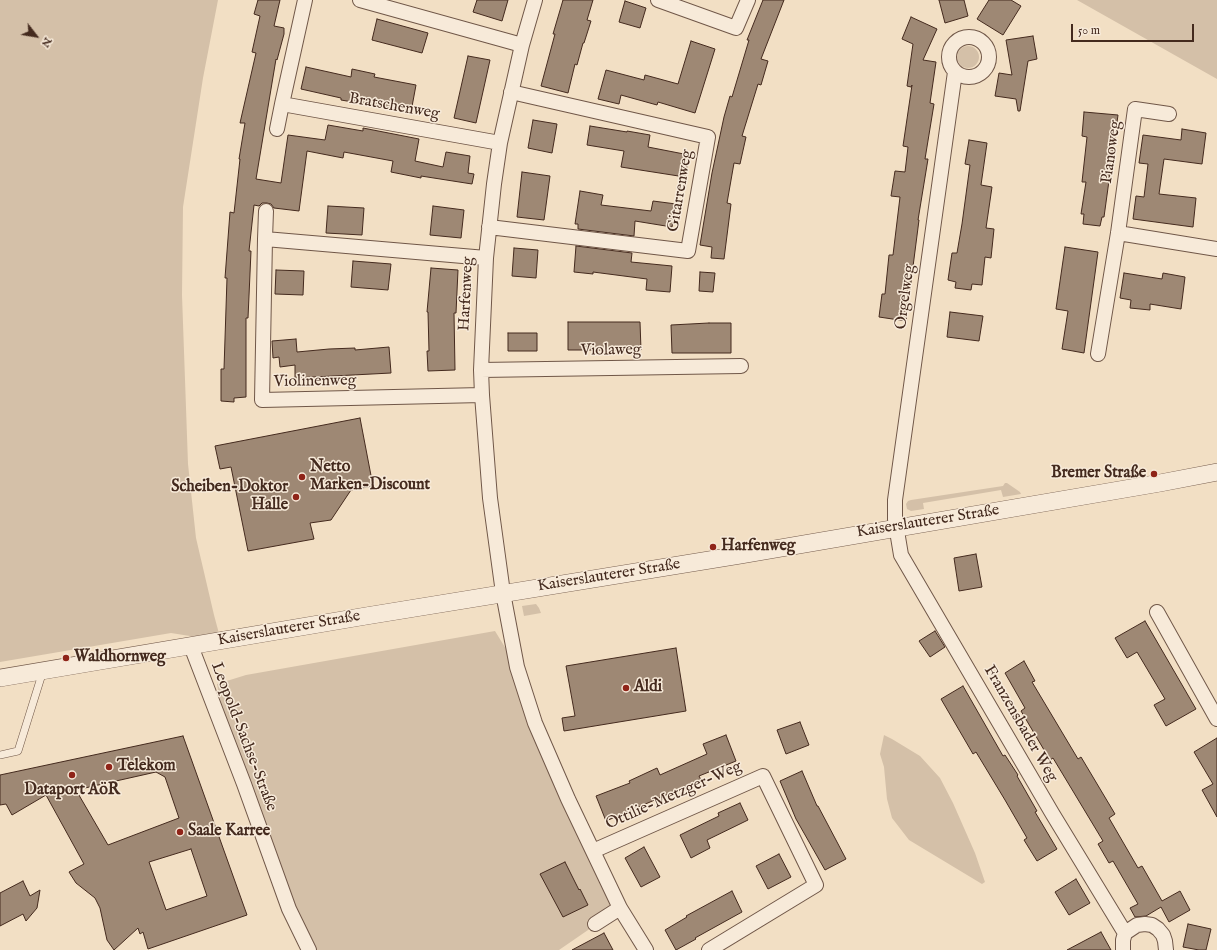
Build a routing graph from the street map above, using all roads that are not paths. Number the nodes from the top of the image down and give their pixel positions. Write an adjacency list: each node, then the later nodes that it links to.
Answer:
1 (306, 0): 9 (street)
2 (360, 0): 6 (street)
3 (535, 0): 6 (street, Harfenweg)
4 (658, 0): 5 (street)
5 (748, 0)
6 (522, 45): 8 (street, Harfenweg)
7 (955, 72): 24 (street, Orgelweg)
8 (511, 92): 12 (street, Harfenweg); 14 (street, Gitarrenweg)
9 (282, 104): 11 (street); 12 (street, Bratschenweg)
10 (1169, 114): 15 (street, Pianoweg)
11 (277, 129)
12 (500, 143): 14 (street, Harfenweg)
13 (266, 210): 16 (street, Violinenweg)
14 (489, 226): 18 (street, Harfenweg)
15 (1118, 233): 17 (street); 19 (street, Pianoweg)
16 (265, 239): 18 (street); 22 (street, Violinenweg)
17 (1217, 249)
18 (486, 258): 21 (street, Harfenweg)
19 (1098, 354)
20 (741, 366): 21 (street, Violaweg)
21 (481, 370): 22 (street, Harfenweg)
22 (482, 395): 25 (street, Harfenweg)
23 (1217, 472): 24 (street, Kaiserslauterer Straße)
24 (896, 527): 25 (street, Kaiserslauterer Straße); 35 (street, Franzensbader Weg)
25 (503, 593): 27 (street, Kaiserslauterer Straße); 32 (street, Harfenweg)
26 (1157, 612): 30 (street)
27 (191, 646): 28 (street, Kaiserslauterer Straße); 36 (street, Leopold-Sachse-Straße)
28 (44, 670): 29 (street, Kaiserslauterer Straße); 31 (lane)
29 (0, 678)
30 (1217, 718)
31 (0, 755)
32 (593, 851): 33 (street, Harfenweg); 38 (street, Ottilie-Metzger-Weg)
33 (620, 908): 34 (street); 37 (street, Harfenweg)
34 (595, 924)
35 (1125, 933): 39 (street); 40 (street)
36 (309, 950)
37 (646, 950)
38 (709, 950)
39 (1123, 950)
40 (1166, 950)

